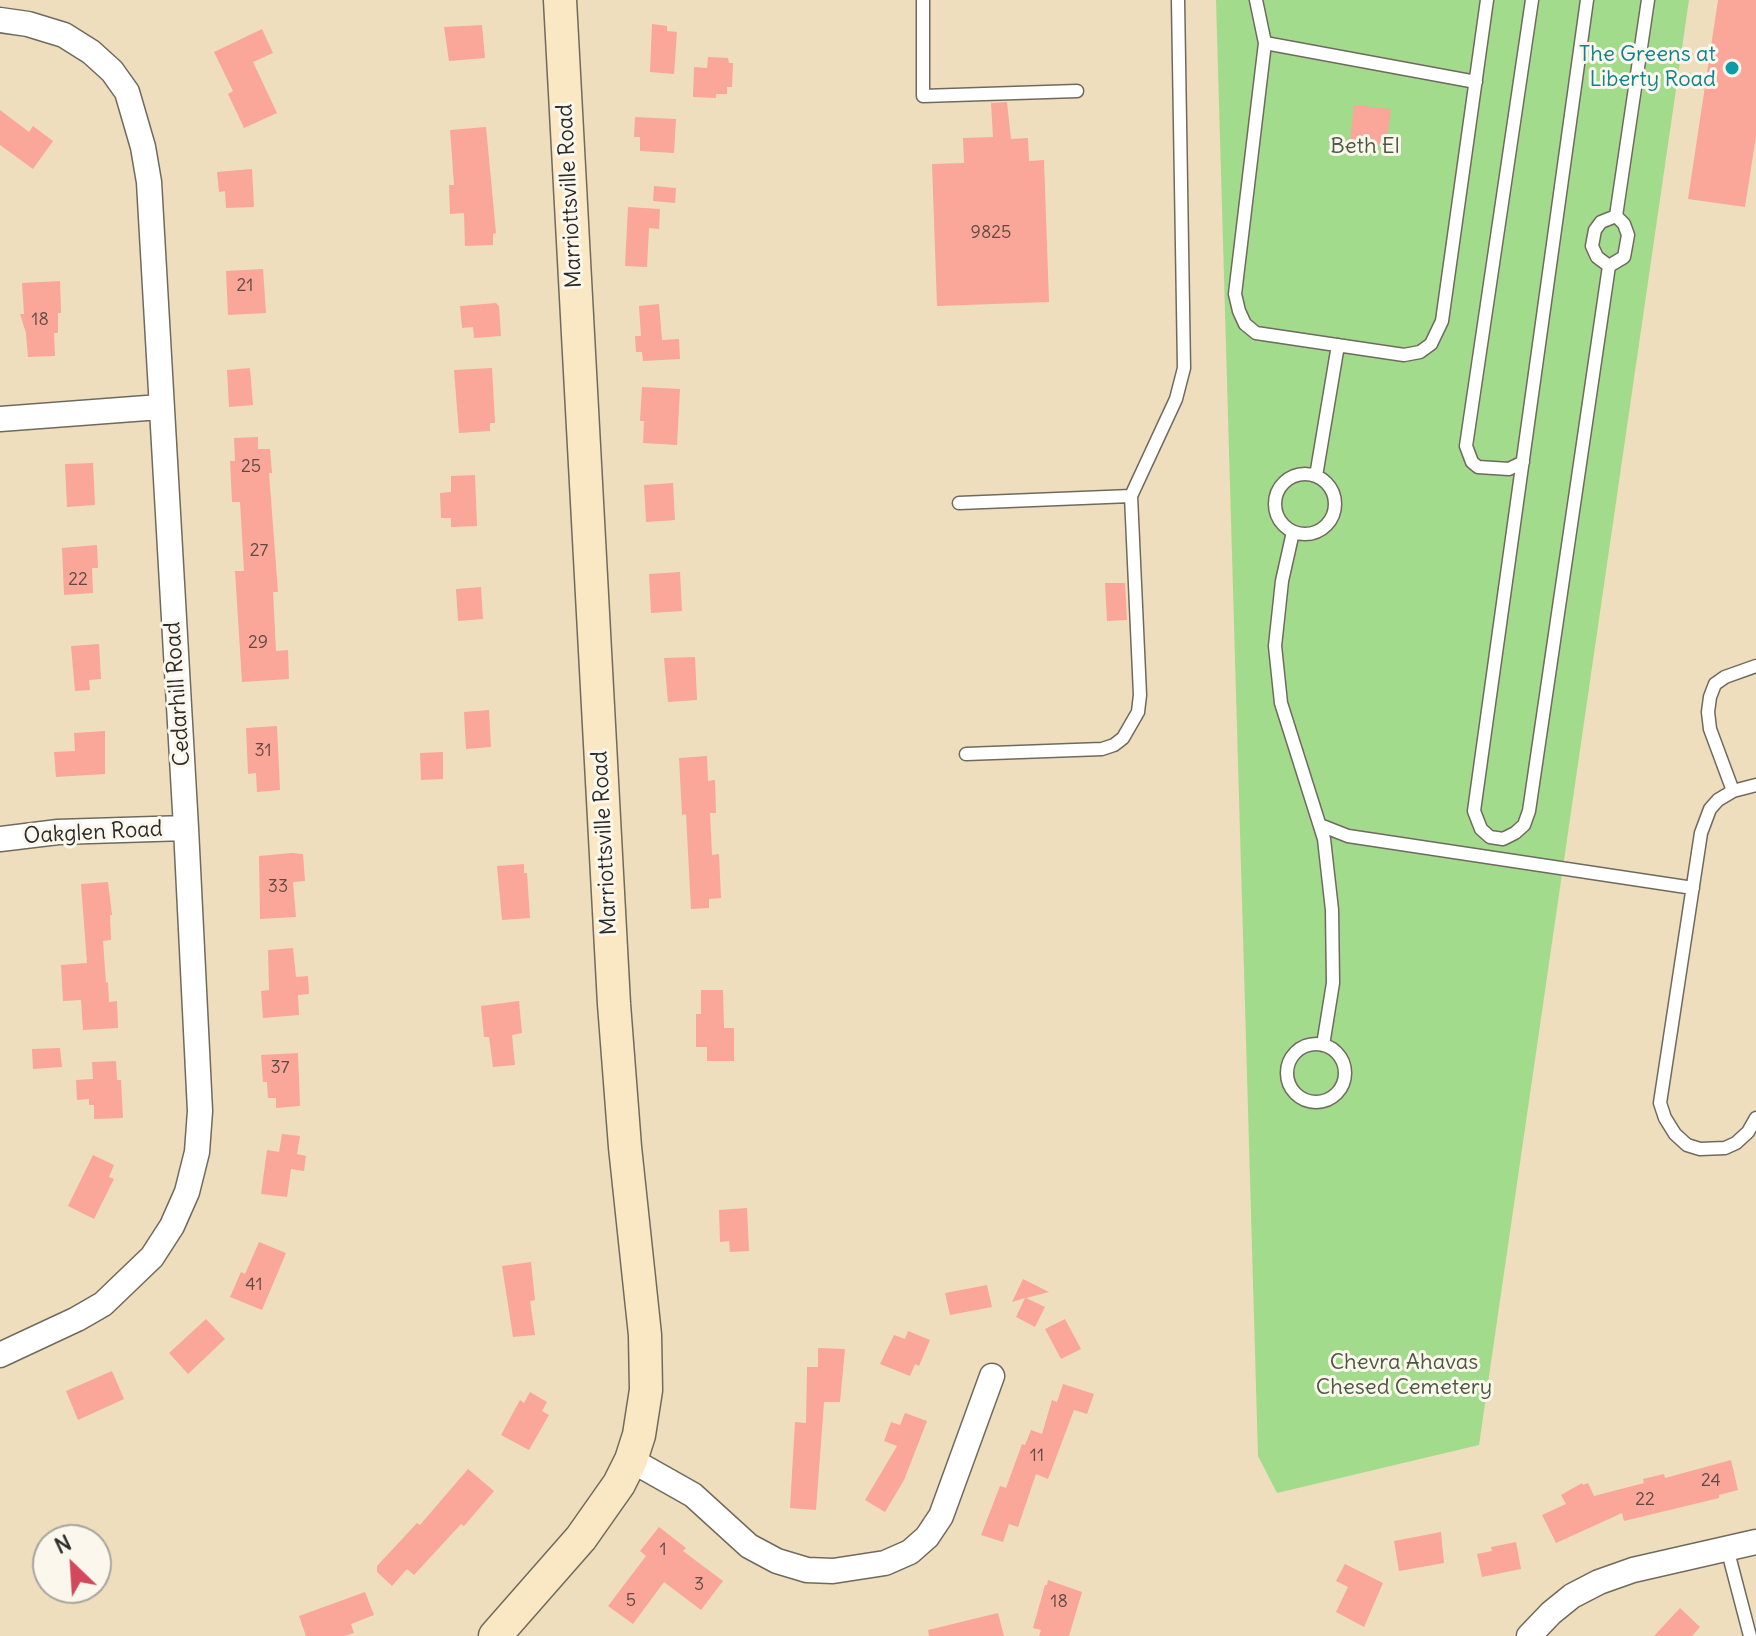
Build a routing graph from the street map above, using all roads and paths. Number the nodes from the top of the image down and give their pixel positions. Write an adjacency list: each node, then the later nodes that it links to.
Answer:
1 (560, 0): 37 (main road, Marriottsville Road)
2 (923, 0): 12 (lane)
3 (1178, 0): 20 (lane)
4 (1256, 0): 10 (lane)
5 (1487, 0): 11 (lane)
6 (1532, 0): 18 (lane)
7 (1587, 0): 18 (lane)
8 (1648, 0): 13 (lane)
9 (0, 20): 16 (street, Cedarhill Road)
10 (1265, 43): 11 (lane); 15 (lane)
11 (1476, 82): 15 (lane)
12 (1077, 91)
13 (1616, 216): 14 (lane); 14 (lane)
14 (1609, 266): 29 (lane)
15 (1338, 345): 19 (lane)
16 (160, 407): 17 (street); 28 (street, Cedarhill Road)
17 (0, 419)
18 (1523, 462): 29 (lane)
19 (1316, 476): 22 (lane); 22 (lane)
20 (1131, 496): 21 (lane); 24 (lane)
21 (959, 503)
22 (1293, 532): 27 (lane)
23 (1756, 666): 26 (lane)
24 (966, 754)
25 (1756, 785): 26 (lane)
26 (1733, 791): 32 (lane)
27 (1320, 825): 31 (lane); 33 (lane)
28 (186, 828): 30 (street, Oakglen Road); 35 (street, Cedarhill Road)
29 (1495, 837): 31 (lane)
30 (0, 839)
31 (1492, 857): 32 (lane)
32 (1693, 888): 34 (lane)
33 (1323, 1045): 33 (lane)
34 (1756, 1118)
35 (0, 1355)
36 (992, 1376): 37 (street)
37 (631, 1460): 40 (main road, Marriottsville Road)
38 (1756, 1542): 39 (street)
39 (1727, 1548): 41 (street); 42 (lane)
40 (495, 1636)
41 (1529, 1636)
42 (1750, 1636)

